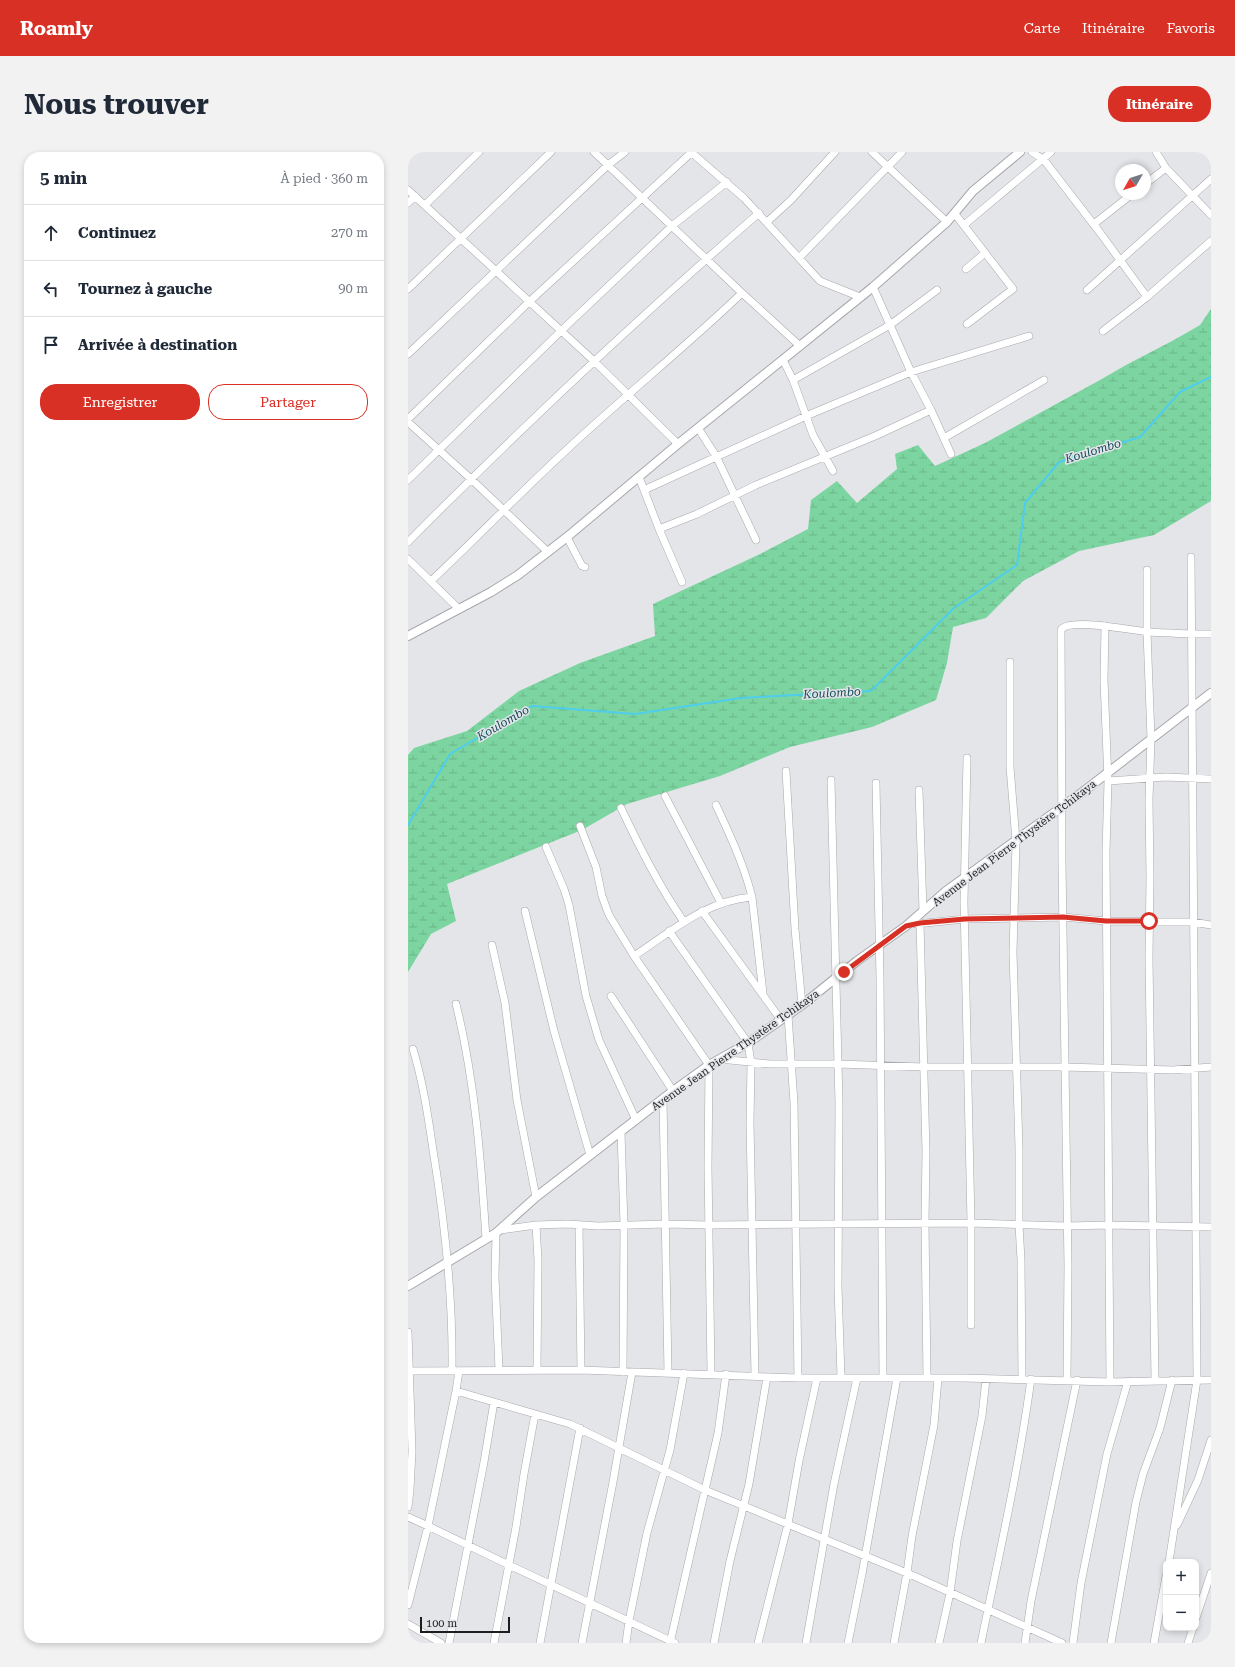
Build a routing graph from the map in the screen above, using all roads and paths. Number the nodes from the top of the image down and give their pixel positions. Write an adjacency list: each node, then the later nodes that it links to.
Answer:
1 (479, 152): 26 (street)
2 (551, 152): 35 (street)
3 (594, 152): 14 (street)
4 (625, 152): 14 (street)
5 (691, 152): 19 (street); 23 (street)
6 (835, 152): 30 (street)
7 (872, 152): 15 (street)
8 (902, 152): 15 (street)
9 (1020, 152): 28 (street)
10 (1032, 152): 13 (street)
11 (1051, 152): 13 (street)
12 (1156, 152): 16 (street)
13 (1044, 160): 32 (street); 33 (street)
14 (608, 165): 23 (street); 41 (street)
15 (889, 167): 31 (street); 38 (street)
16 (1166, 168): 17 (street); 21 (street)
17 (1151, 179)
18 (1211, 179): 21 (street)
19 (727, 182): 27 (street); 34 (street)
20 (408, 190): 22 (street)
21 (1193, 195): 29 (street); 40 (street)
22 (415, 196): 25 (street); 26 (street)
23 (642, 197): 34 (street); 50 (street)
24 (1124, 200): 32 (street)
25 (408, 203)
26 (425, 205): 35 (street)
27 (759, 213): 30 (street); 39 (street)
28 (955, 214): 31 (street); 33 (street)
29 (1211, 215)
30 (767, 222): 38 (street)
31 (947, 222): 43 (street)
32 (1094, 224): 40 (street)
33 (964, 225): 37 (street)
34 (672, 226): 39 (street); 53 (street)
35 (461, 238): 41 (street); 44 (street)
36 (1211, 241): 49 (street)
37 (985, 253): 42 (street); 52 (street)
38 (799, 258): 48 (street)
39 (706, 259): 47 (street); 59 (street)
40 (1120, 262): 46 (street); 49 (street)
41 (496, 269): 50 (street); 57 (street)
42 (966, 269)
43 (873, 287): 48 (street); 51 (street)
44 (408, 289)
45 (937, 290): 51 (street)
46 (1087, 290)
47 (742, 293): 56 (street); 63 (street)
48 (860, 297): 56 (street)
49 (1147, 297): 54 (street)
50 (530, 301): 53 (street); 66 (street)
51 (890, 324): 60 (street); 61 (street)
52 (967, 324)
53 (562, 330): 59 (street); 71 (street)
54 (1103, 331)
55 (1029, 336): 60 (street)
56 (800, 346): 58 (street)
57 (408, 354)
58 (783, 360): 61 (street); 68 (street)
59 (594, 361): 63 (street); 77 (street)
60 (911, 372): 64 (street); 65 (street)
61 (793, 380): 65 (street)
62 (1044, 380): 69 (street)
63 (629, 395): 70 (street); 81 (street)
64 (931, 410): 69 (street); 74 (street)
65 (806, 416): 73 (street); 74 (street)
66 (408, 418)
67 (408, 422): 71 (street)
68 (698, 428): 70 (street); 73 (street)
69 (944, 438): 72 (street)
70 (678, 444): 76 (street)
71 (439, 449): 77 (street); 78 (street)
72 (951, 454)
73 (716, 456): 79 (street); 80 (street)
74 (825, 457): 75 (street); 80 (street)
75 (833, 470)
76 (639, 477): 79 (street); 83 (street)
77 (471, 478): 81 (street); 85 (street)
78 (408, 480)
79 (644, 490): 82 (street)
80 (735, 495): 82 (street); 84 (street)
81 (504, 510): 86 (street); 91 (street)
82 (659, 529): 92 (street)
83 (567, 537): 86 (street); 89 (street)
84 (756, 540)
85 (408, 542)
86 (548, 552): 93 (street)
87 (1191, 557): 96 (street)
88 (408, 559): 91 (street)
89 (586, 567)
90 (1147, 570): 95 (street)
91 (432, 581): 93 (street)
92 (682, 582)
93 (458, 609): 98 (street)
94 (1105, 626): 95 (street); 105 (street); 115 (street)
95 (1147, 632): 96 (street); 102 (street)
96 (1192, 634): 97 (street); 101 (street)
97 (1211, 634)
98 (408, 636)
99 (1010, 662): 117 (street)
100 (1211, 693): 101 (street, Avenue Jean Pierre Thystère Tchikaya)
101 (1191, 708): 102 (street, Avenue Jean Pierre Thystère Tchikaya); 107 (street)
102 (1151, 738): 105 (street, Avenue Jean Pierre Thystère Tchikaya); 106 (street)
103 (966, 758): 119 (street)
104 (786, 772): 143 (street)
105 (1108, 777): 106 (street); 115 (street, Avenue Jean Pierre Thystère Tchikaya); 128 (street)
106 (1150, 778): 107 (street); 129 (street)
107 (1193, 778): 108 (street); 131 (street)
108 (1211, 779)
109 (831, 780): 139 (street)
110 (876, 783): 137 (street)
111 (919, 790): 124 (street)
112 (665, 796): 121 (street)
113 (716, 804): 120 (street)
114 (621, 808): 130 (street)
115 (1061, 808): 117 (street, Avenue Jean Pierre Thystère Tchikaya); 125 (street)
116 (580, 826): 138 (street)
117 (1016, 841): 119 (street, Avenue Jean Pierre Thystère Tchikaya); 126 (street)
118 (546, 847): 163 (street)
119 (964, 878): 124 (street, Avenue Jean Pierre Thystère Tchikaya); 127 (street)
120 (752, 897): 121 (street); 140 (street)
121 (721, 903): 123 (street)
122 (525, 911): 165 (street)
123 (702, 911): 130 (street); 140 (street)
124 (923, 911): 134 (street, Avenue Jean Pierre Thystère Tchikaya)
125 (1063, 917): 126 (street); 128 (street); 156 (street)
126 (1014, 918): 127 (street); 155 (street)
127 (965, 919): 132 (street); 154 (street)
128 (1106, 921): 129 (street); 159 (street)
129 (1149, 921): 131 (street); 160 (street)
130 (684, 922): 135 (street)
131 (1193, 922): 133 (street); 158 (street)
132 (920, 923): 134 (street); 153 (street)
133 (1211, 925)
134 (906, 926): 137 (street, Avenue Jean Pierre Thystère Tchikaya)
135 (669, 932): 138 (street); 145 (street)
136 (492, 945): 166 (street)
137 (879, 945): 139 (street, Avenue Jean Pierre Thystère Tchikaya); 152 (street)
138 (634, 956): 151 (street)
139 (836, 979): 143 (street, Avenue Jean Pierre Thystère Tchikaya); 150 (street)
140 (763, 993): 144 (street)
141 (611, 996): 161 (street)
142 (456, 1004): 185 (street)
143 (802, 1005): 144 (street, Avenue Jean Pierre Thystère Tchikaya)
144 (785, 1017): 145 (street, Avenue Jean Pierre Thystère Tchikaya); 149 (street)
145 (748, 1043): 147 (street, Avenue Jean Pierre Thystère Tchikaya); 148 (street)
146 (413, 1049): 186 (street)
147 (720, 1059): 148 (street); 151 (street, Avenue Jean Pierre Thystère Tchikaya)
148 (751, 1062): 149 (street); 170 (street)
149 (792, 1064): 150 (street); 171 (street)
150 (838, 1064): 152 (street); 172 (street)
151 (709, 1065): 161 (street, Avenue Jean Pierre Thystère Tchikaya); 177 (street)
152 (881, 1065): 153 (street); 173 (street)
153 (924, 1067): 154 (street); 167 (street)
154 (968, 1067): 155 (street); 168 (street)
155 (1016, 1067): 156 (street); 178 (street)
156 (1064, 1067): 159 (street); 180 (street)
157 (1211, 1067): 158 (street)
158 (1194, 1068): 160 (street); 182 (street)
159 (1108, 1069): 160 (street); 179 (street)
160 (1151, 1069): 181 (street)
161 (673, 1091): 162 (street, Avenue Jean Pierre Thystère Tchikaya)
162 (663, 1099): 163 (street, Avenue Jean Pierre Thystère Tchikaya); 169 (street)
163 (636, 1120): 164 (street, Avenue Jean Pierre Thystère Tchikaya)
164 (621, 1132): 165 (street, Avenue Jean Pierre Thystère Tchikaya); 176 (street)
165 (590, 1155): 166 (street, Avenue Jean Pierre Thystère Tchikaya)
166 (536, 1198): 184 (street, Avenue Jean Pierre Thystère Tchikaya)
167 (925, 1223): 168 (street); 173 (street); 209 (street)
168 (972, 1223): 178 (street); 188 (street)
169 (666, 1224): 176 (street); 177 (street); 197 (street)
170 (752, 1224): 171 (street); 177 (street); 201 (street)
171 (795, 1224): 172 (street); 203 (street)
172 (839, 1224): 173 (street); 205 (street)
173 (882, 1224): 207 (street)
174 (536, 1225): 175 (street); 184 (street); 191 (street)
175 (579, 1225): 176 (street); 192 (street)
176 (624, 1225): 195 (street)
177 (708, 1225): 199 (street)
178 (1019, 1225): 180 (street); 212 (street)
179 (1109, 1225): 180 (street); 181 (street); 221 (street)
180 (1067, 1226): 214 (street)
181 (1154, 1226): 182 (street); 220 (street)
182 (1196, 1227): 183 (street); 217 (street)
183 (1211, 1227)
184 (498, 1232): 185 (street, Avenue Jean Pierre Thystère Tchikaya); 190 (street)
185 (486, 1239): 186 (street, Avenue Jean Pierre Thystère Tchikaya)
186 (448, 1262): 187 (street, Avenue Jean Pierre Thystère Tchikaya); 194 (street)
187 (408, 1286)
188 (971, 1325)
189 (408, 1332): 193 (street)
190 (499, 1370): 191 (street); 194 (street)
191 (537, 1370): 192 (street)
192 (581, 1370): 195 (street)
193 (409, 1371): 194 (street); 231 (street)
194 (455, 1371): 222 (street)
195 (623, 1372): 196 (street)
196 (632, 1372): 197 (street); 227 (street)
197 (668, 1372): 198 (street)
198 (684, 1373): 199 (street); 228 (street)
199 (711, 1374): 200 (street)
200 (726, 1374): 201 (street); 229 (street)
201 (755, 1376): 202 (street)
202 (767, 1377): 203 (street); 230 (street)
203 (798, 1378): 204 (street)
204 (817, 1378): 205 (street); 233 (street)
205 (841, 1378): 206 (street)
206 (857, 1378): 207 (street); 236 (street)
207 (883, 1378): 208 (street)
208 (897, 1378): 209 (street); 238 (street)
209 (927, 1378): 210 (street)
210 (938, 1378): 211 (street); 241 (street)
211 (986, 1379): 212 (street); 244 (street)
212 (1022, 1379): 213 (street)
213 (1031, 1379): 214 (street); 249 (street)
214 (1067, 1380): 215 (street)
215 (1077, 1380): 221 (street); 252 (street)
216 (1172, 1380): 217 (street); 220 (street); 271 (street)
217 (1197, 1380): 218 (street); 235 (street)
218 (1211, 1380)
219 (1128, 1381): 220 (street); 221 (street); 270 (street)
220 (1155, 1381)
221 (1110, 1382)
222 (456, 1391): 223 (street); 234 (street)
223 (494, 1402): 224 (street); 237 (street)
224 (535, 1414): 225 (street); 240 (street)
225 (580, 1428): 227 (street); 243 (street)
226 (1211, 1440): 235 (street)
227 (619, 1448): 228 (street); 246 (street)
228 (664, 1471): 229 (street); 250 (street)
229 (705, 1490): 230 (street); 254 (street)
230 (744, 1506): 233 (street); 261 (street)
231 (408, 1507)
232 (408, 1518): 234 (street)
233 (788, 1524): 236 (street); 262 (street)
234 (428, 1526): 237 (street); 247 (street)
235 (1174, 1533): 239 (street)
236 (824, 1540): 238 (street); 263 (street)
237 (468, 1546): 240 (street); 256 (street)
238 (865, 1557): 241 (street); 264 (street)
239 (1170, 1559)
240 (509, 1565): 243 (street); 257 (street)
241 (907, 1573): 244 (street); 265 (street)
242 (1211, 1573): 248 (street)
243 (551, 1584): 246 (street); 258 (street)
244 (950, 1593): 249 (street); 266 (street)
245 (1163, 1593): 272 (street)
246 (591, 1603): 250 (street); 259 (street)
247 (408, 1605)
248 (1199, 1609)
249 (988, 1610): 252 (street); 267 (street)
250 (629, 1621): 254 (street); 260 (street)
251 (408, 1624): 255 (street)
252 (1027, 1627): 268 (street); 269 (street)
253 (1192, 1631): 273 (street)
254 (672, 1642)
255 (441, 1643)
256 (449, 1643)
257 (494, 1643)
258 (540, 1643)
259 (582, 1643)
260 (626, 1643)
261 (714, 1643)
262 (758, 1643)
263 (806, 1643)
264 (848, 1643)
265 (894, 1643)
266 (939, 1643)
267 (981, 1643)
268 (1025, 1643)
269 (1062, 1643)
270 (1073, 1643)
271 (1111, 1643)
272 (1154, 1643)
273 (1188, 1643)

